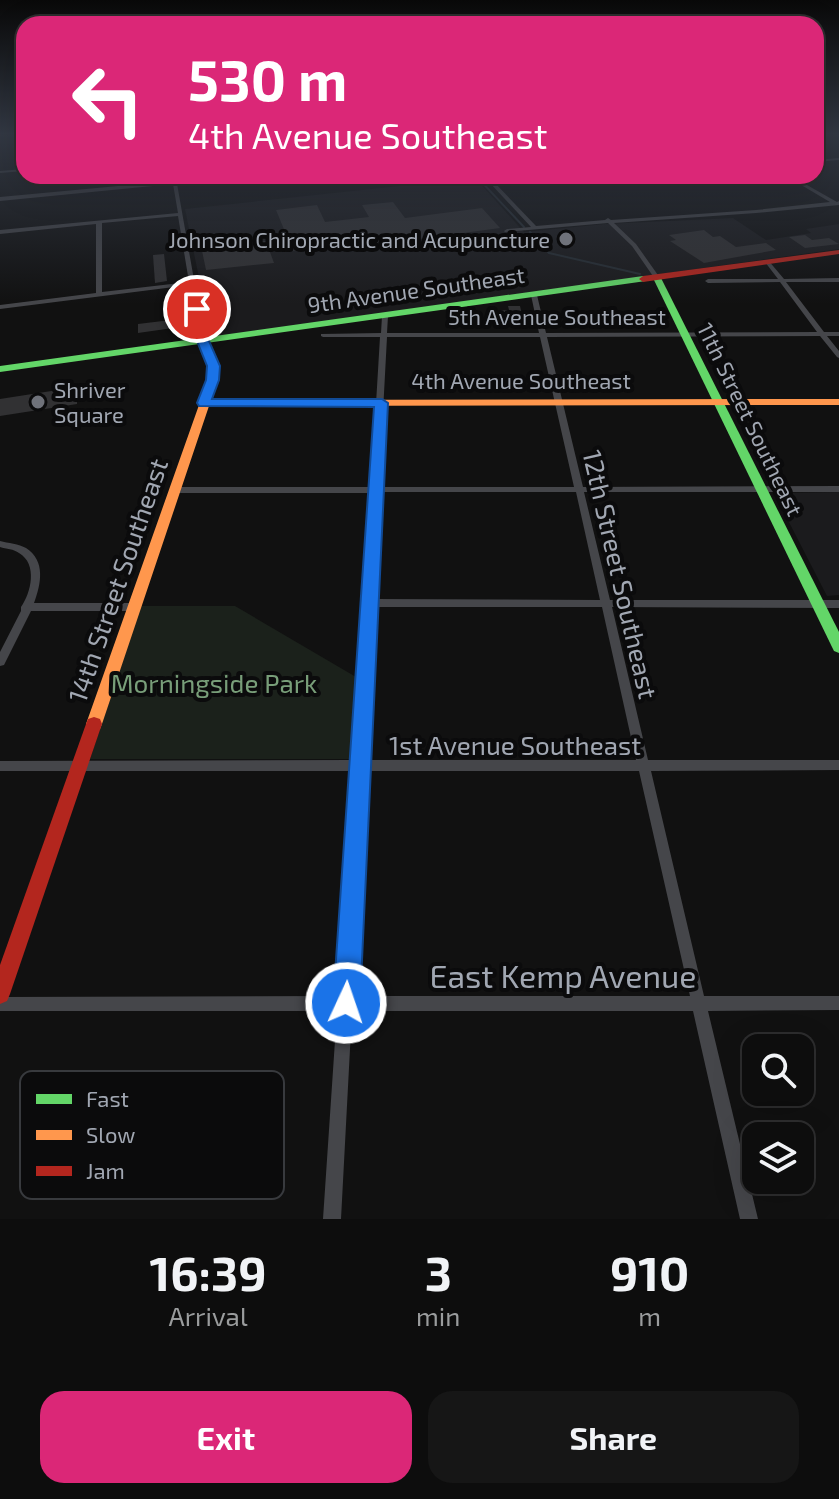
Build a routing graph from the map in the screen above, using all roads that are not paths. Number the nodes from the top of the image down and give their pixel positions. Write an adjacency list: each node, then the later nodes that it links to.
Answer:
1 (79, 190): 5 (street)
2 (176, 190): 7 (street, 14th Street Southeast)
3 (499, 190): 10 (street)
4 (813, 190): 6 (street)
5 (0, 199)
6 (838, 204): 8 (street)
7 (180, 214): 9 (street); 19 (street, 14th Street Southeast)
8 (608, 220): 10 (street); 15 (street, 11th Street Southeast)
9 (99, 222): 12 (street); 20 (street)
10 (534, 227): 11 (street)
11 (507, 231)
12 (0, 232)
13 (839, 252): 14 (street, 9th Avenue Southeast)
14 (768, 262): 15 (street, 9th Avenue Southeast); 16 (street)
15 (657, 278): 21 (street, 9th Avenue Southeast); 29 (street, 11th Street Southeast)
16 (782, 280): 17 (street); 18 (street); 25 (street)
17 (839, 280)
18 (708, 281)
19 (193, 283): 20 (street); 30 (street, 14th Street Southeast)
20 (99, 294): 22 (street)
21 (534, 295): 23 (street, 9th Avenue Southeast); 28 (street, 12th Street Southeast)
22 (0, 307)
23 (385, 316): 24 (street); 30 (street, 9th Avenue Southeast)
24 (386, 334): 27 (street, 5th Avenue Southeast); 28 (street, 5th Avenue Southeast); 37 (street)
25 (823, 334): 26 (street, 5th Avenue Southeast); 29 (street, 5th Avenue Southeast); 31 (street)
26 (839, 334)
27 (323, 335)
28 (543, 335): 29 (street, 5th Avenue Southeast); 33 (street, 12th Street Southeast)
29 (684, 335): 34 (street, 11th Street Southeast)
30 (203, 341): 32 (street, 9th Avenue Southeast); 36 (street, 14th Street Southeast)
31 (839, 356)
32 (0, 369)
33 (559, 402): 34 (street, 4th Avenue Southeast); 37 (street, 4th Avenue Southeast); 42 (street, 12th Street Southeast)
34 (718, 402): 35 (street, 4th Avenue Southeast); 38 (street, 11th Street Southeast)
35 (839, 402)
36 (203, 403): 37 (street, 4th Avenue Southeast); 40 (street, 14th Street Southeast)
37 (382, 403): 41 (street)
38 (762, 489): 39 (street); 42 (street); 46 (street, 11th Street Southeast)
39 (839, 489)
40 (173, 490): 41 (street); 49 (street, 14th Street Southeast)
41 (376, 490): 42 (street); 44 (street)
42 (579, 490): 45 (street, 12th Street Southeast)
43 (3, 544): 48 (street)
44 (370, 603): 45 (street); 56 (street)
45 (605, 604): 46 (street); 52 (street, 12th Street Southeast)
46 (818, 604): 47 (street); 50 (street, 11th Street Southeast)
47 (839, 604)
48 (26, 607): 49 (street); 51 (street)
49 (133, 607): 55 (street, 14th Street Southeast)
50 (839, 647)
51 (0, 662)
52 (643, 765): 53 (street, 1st Avenue Southeast); 56 (street, 1st Avenue Southeast); 59 (street, 12th Street Southeast)
53 (839, 765)
54 (0, 766): 55 (street, 1st Avenue Southeast)
55 (78, 767): 56 (street, 1st Avenue Southeast); 57 (street, 14th Street Southeast)
56 (360, 767): 58 (street)
57 (0, 994)
58 (346, 1003): 59 (street, East Kemp Avenue); 61 (street, East Kemp Avenue); 62 (street)
59 (699, 1003): 60 (street, East Kemp Avenue); 63 (street, 12th Street Southeast)
60 (839, 1003)
61 (0, 1004)
62 (332, 1219)
63 (749, 1219)

